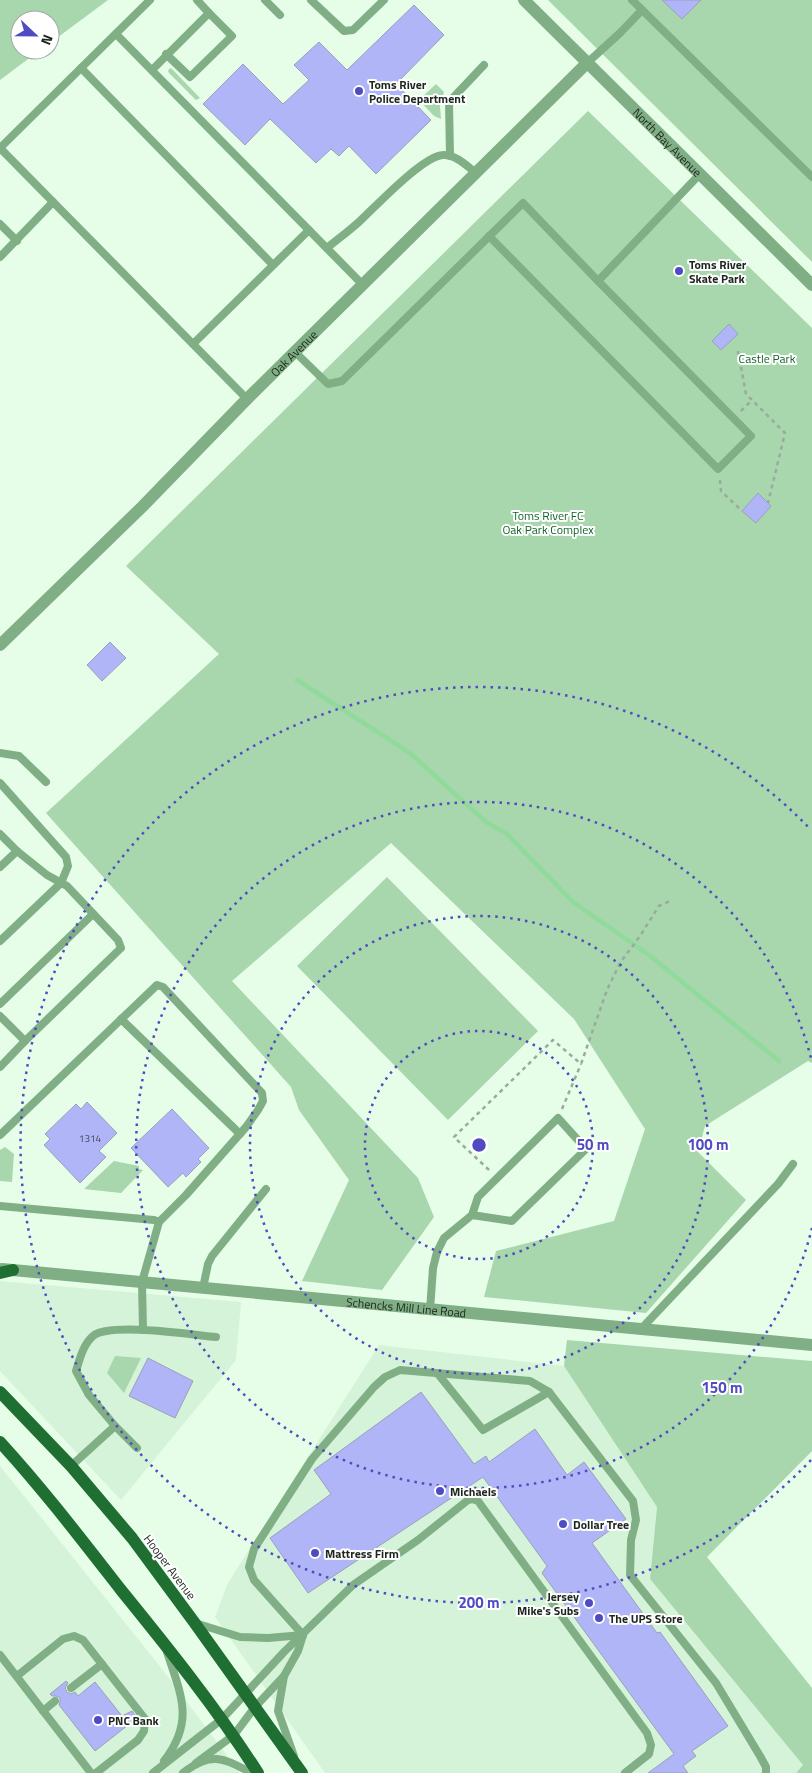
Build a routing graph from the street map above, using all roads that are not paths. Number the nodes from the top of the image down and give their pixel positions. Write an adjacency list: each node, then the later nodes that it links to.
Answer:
1 (150, 0): 11 (lane)
2 (197, 0): 9 (lane)
3 (265, 0): 10 (lane)
4 (311, 0): 5 (lane)
5 (384, 0)
6 (524, 0): 13 (street, North Bay Avenue)
7 (632, 0): 8 (lane)
8 (642, 10): 13 (lane); 21 (lane)
9 (209, 13): 12 (lane); 12 (lane)
10 (280, 15)
11 (116, 34): 15 (lane); 16 (lane)
12 (166, 54): 16 (lane)
13 (587, 63): 19 (street, Oak Avenue); 20 (street, North Bay Avenue)
14 (484, 65): 18 (lane)
15 (80, 68): 17 (lane); 29 (lane)
16 (152, 70): 24 (lane)
17 (0, 148): 22 (lane)
18 (450, 156): 19 (lane); 27 (lane)
19 (476, 173): 31 (street, Oak Avenue)
20 (700, 174): 30 (lane); 32 (street, North Bay Avenue)
21 (812, 177)
22 (53, 202): 26 (lane); 33 (lane)
23 (0, 224): 26 (lane)
24 (309, 230): 27 (lane); 29 (lane)
25 (489, 236): 30 (lane); 30 (lane); 34 (lane)
26 (17, 241): 28 (lane)
27 (327, 248): 31 (lane)
28 (0, 257)
29 (273, 265): 33 (lane)
30 (598, 281)
31 (363, 285): 34 (street, Oak Avenue)
32 (812, 285)
33 (193, 344): 35 (lane)
34 (295, 352): 35 (street, Oak Avenue)
35 (247, 399): 36 (street, Oak Avenue)
36 (0, 645)
37 (0, 753): 38 (lane)
38 (46, 782)
39 (0, 783): 43 (lane)
40 (0, 834): 41 (lane)
41 (16, 851): 42 (lane); 43 (lane)
42 (0, 868)
43 (61, 883): 44 (lane); 45 (lane)
44 (93, 914): 46 (lane); 49 (lane)
45 (0, 941)
46 (0, 1004)
47 (0, 1016): 49 (lane)
48 (121, 1019): 51 (lane); 51 (lane); 52 (lane)
49 (25, 1041): 50 (lane)
50 (0, 1067)
51 (240, 1134): 57 (lane)
52 (0, 1136)
53 (792, 1164): 64 (lane)
54 (266, 1189): 62 (lane)
55 (0, 1206): 57 (lane)
56 (472, 1216): 56 (lane); 63 (lane)
57 (159, 1222): 61 (lane)
58 (0, 1268): 59 (street, Schencks Mill Line Road)
59 (14, 1270): 60 (main road); 61 (street, Schencks Mill Line Road)
60 (0, 1273)
61 (142, 1282): 62 (street, Schencks Mill Line Road); 65 (lane)
62 (203, 1288): 63 (street, Schencks Mill Line Road)
63 (430, 1310): 64 (street, Schencks Mill Line Road)
64 (641, 1329): 67 (street, Schencks Mill Line Road)
65 (143, 1330): 66 (lane); 71 (lane)
66 (216, 1337)
67 (812, 1345)
68 (438, 1374): 70 (lane); 70 (lane); 76 (lane)
69 (0, 1392): 74 (main road, Hooper Avenue)
70 (549, 1392): 98 (lane)
71 (114, 1426): 73 (lane); 74 (lane)
72 (2, 1446): 77 (main road)
73 (137, 1448)
74 (71, 1466): 75 (main road, Hooper Avenue)
75 (194, 1622): 76 (lane); 83 (main road, Hooper Avenue)
76 (303, 1635): 81 (lane); 83 (lane); 97 (lane)
77 (164, 1643): 87 (main road); 91 (lane)
78 (0, 1655): 80 (lane)
79 (102, 1664): 80 (lane); 82 (lane); 93 (lane)
80 (17, 1676): 86 (lane)
81 (284, 1676): 85 (lane); 90 (lane)
82 (72, 1688)
83 (246, 1694): 85 (main road, Hooper Avenue); 87 (lane)
84 (55, 1701): 86 (lane)
85 (255, 1708): 88 (lane); 90 (main road, Hooper Avenue)
86 (43, 1711): 92 (lane)
87 (222, 1719): 88 (main road); 91 (lane)
88 (234, 1735): 89 (lane); 96 (main road)
89 (196, 1763): 94 (lane); 95 (lane)
90 (300, 1770)
91 (155, 1771)
92 (91, 1773)
93 (96, 1773)
94 (183, 1773)
95 (252, 1773)
96 (258, 1773)
97 (625, 1773)
98 (766, 1773)

